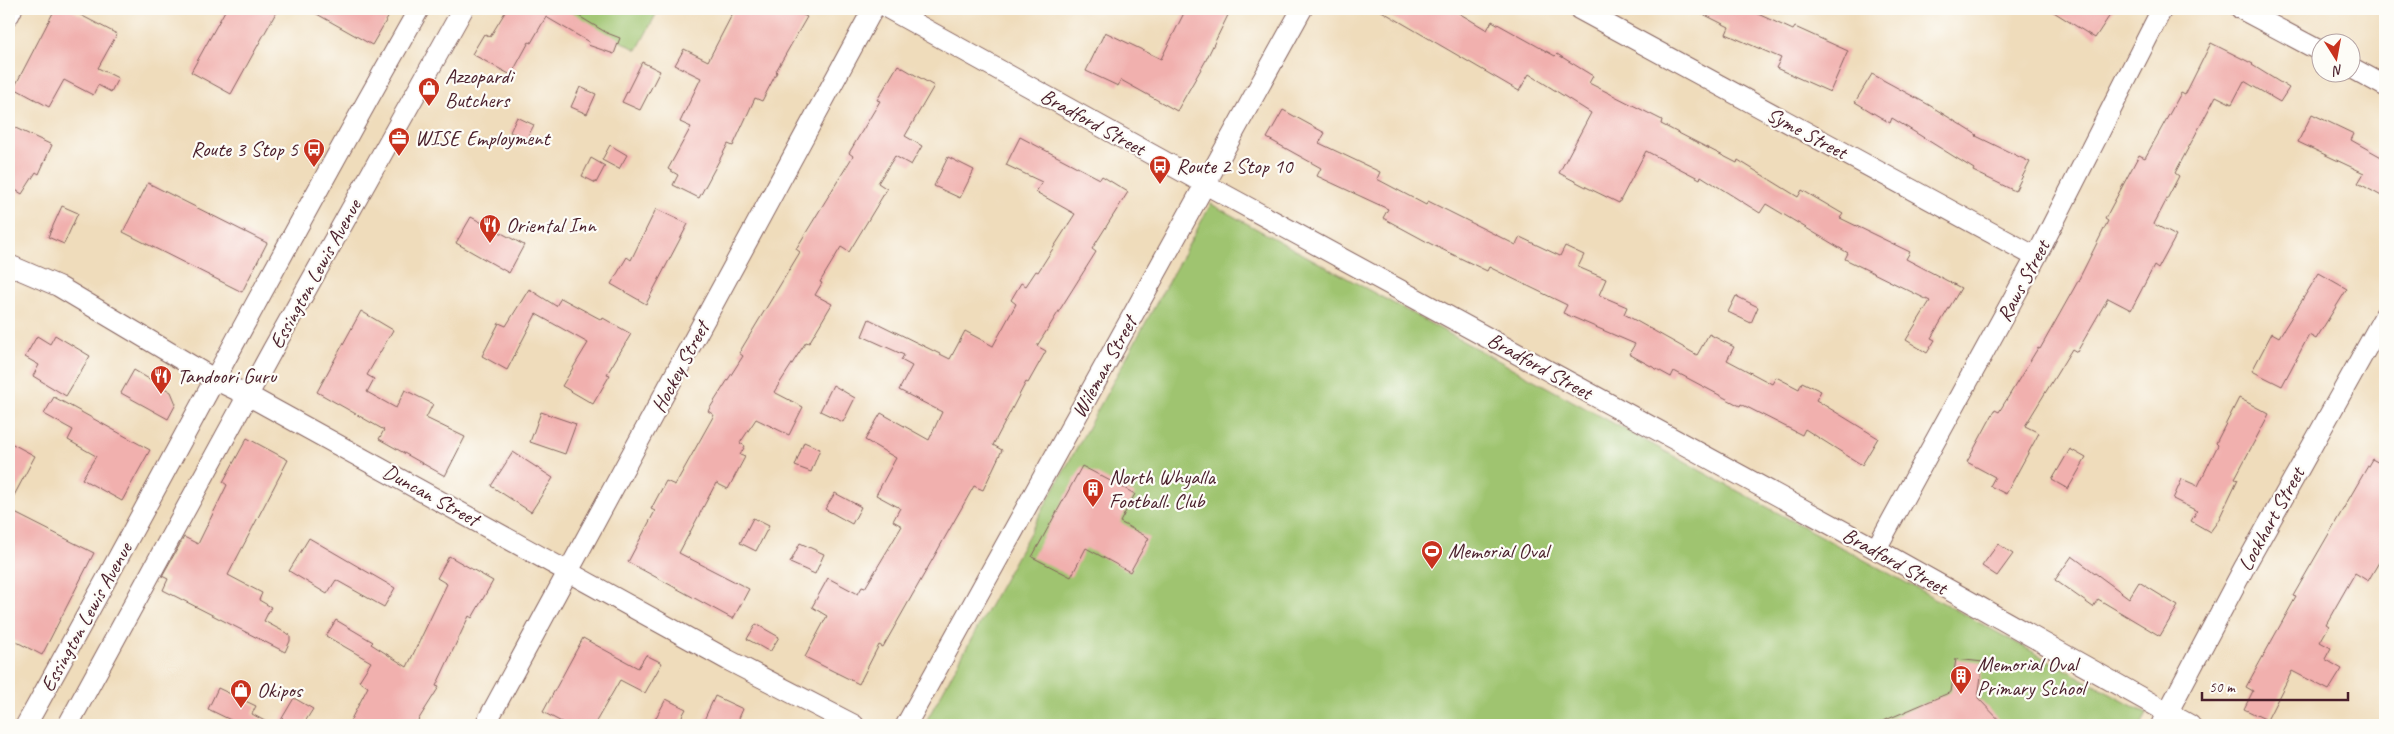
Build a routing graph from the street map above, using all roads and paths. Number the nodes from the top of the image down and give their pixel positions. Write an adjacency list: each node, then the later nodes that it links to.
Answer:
1 (12, 9): 10 (street)
2 (419, 9): 18 (street, Essington Lewis Avenue)
3 (463, 9): 19 (street, Essington Lewis Avenue)
4 (873, 9): 21 (street, Hockey Street)
5 (889, 9): 14 (street, Bradford Street)
6 (1302, 9): 14 (street, Wileman Street)
7 (1578, 9): 15 (street, Syme Street)
8 (2162, 9): 15 (street, Raws Street)
9 (2241, 9): 11 (street)
10 (9, 15)
11 (2312, 47)
12 (2362, 73): 13 (street)
13 (2385, 86)
14 (1205, 184): 20 (street, Bradford Street); 27 (street, Wileman Street)
15 (2036, 257): 20 (street, Raws Street)
16 (9, 265): 18 (street, Duncan Street)
17 (2385, 315): 22 (street, Lockhart Street)
18 (214, 379): 19 (street, Duncan Street); 23 (street, Essington Lewis Avenue)
19 (249, 396): 21 (street, Duncan Street); 24 (street, Essington Lewis Avenue)
20 (1876, 550): 22 (street, Bradford Street)
21 (570, 571): 25 (street, Hockey Street); 26 (street, Duncan Street)
22 (2164, 719): 28 (street, Bradford Street)
23 (26, 725)
24 (68, 725)
25 (485, 725)
26 (854, 725)
27 (906, 725)
28 (2190, 725)

